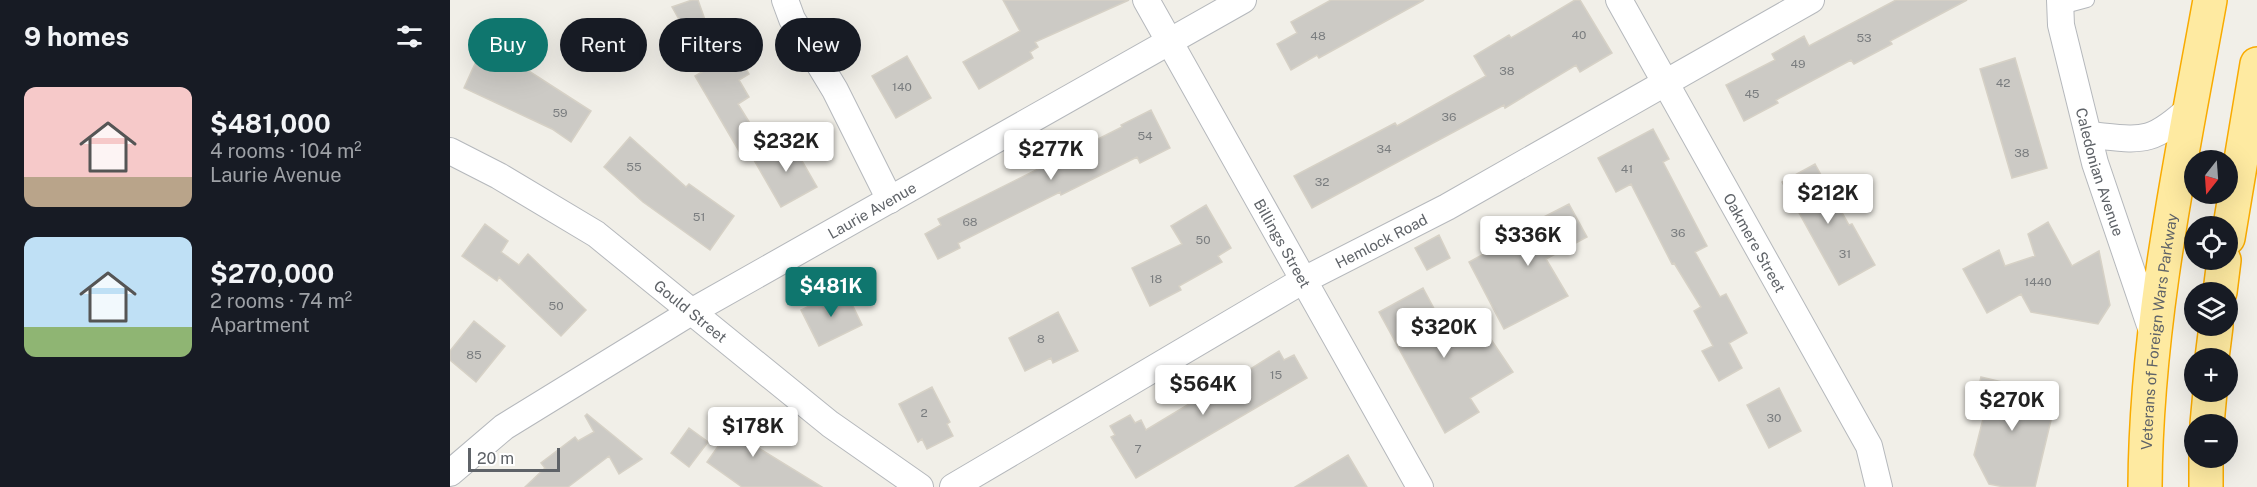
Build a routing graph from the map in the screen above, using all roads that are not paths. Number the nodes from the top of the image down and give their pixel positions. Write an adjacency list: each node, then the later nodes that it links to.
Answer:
1 (785, 0): 15 (street)
2 (1146, 0): 9 (street, Billings Street)
3 (1243, 0): 9 (street, Laurie Avenue)
4 (1619, 0): 11 (street, Oakmere Street)
5 (1811, 0): 11 (street, Hemlock Road)
6 (2087, 0): 8 (lane)
7 (2210, 0): 12 (highway, Veterans of Foreign Wars Parkway)
8 (2061, 4): 13 (street, Caledonian Avenue)
9 (1168, 41): 15 (street, Laurie Avenue); 17 (street, Billings Street)
10 (2257, 64): 16 (highway)
11 (1664, 83): 17 (street, Hemlock Road); 25 (street, Oakmere Street)
12 (2191, 107): 13 (street); 19 (highway, Veterans of Foreign Wars Parkway)
13 (2089, 135): 19 (street, Caledonian Avenue)
14 (450, 151): 18 (street, Gould Street)
15 (890, 200): 18 (street, Laurie Avenue)
16 (2232, 216)
17 (1302, 281): 23 (street, Hemlock Road); 24 (street, Billings Street)
18 (691, 312): 21 (street, Laurie Avenue); 22 (street, Gould Street)
19 (2155, 340): 26 (highway); 27 (highway, Veterans of Foreign Wars Parkway)
20 (2206, 468): 28 (highway)
21 (450, 473)
22 (920, 487)
23 (953, 487)
24 (1420, 487)
25 (1879, 487)
26 (2122, 487)
27 (2145, 487)
28 (2206, 487)

